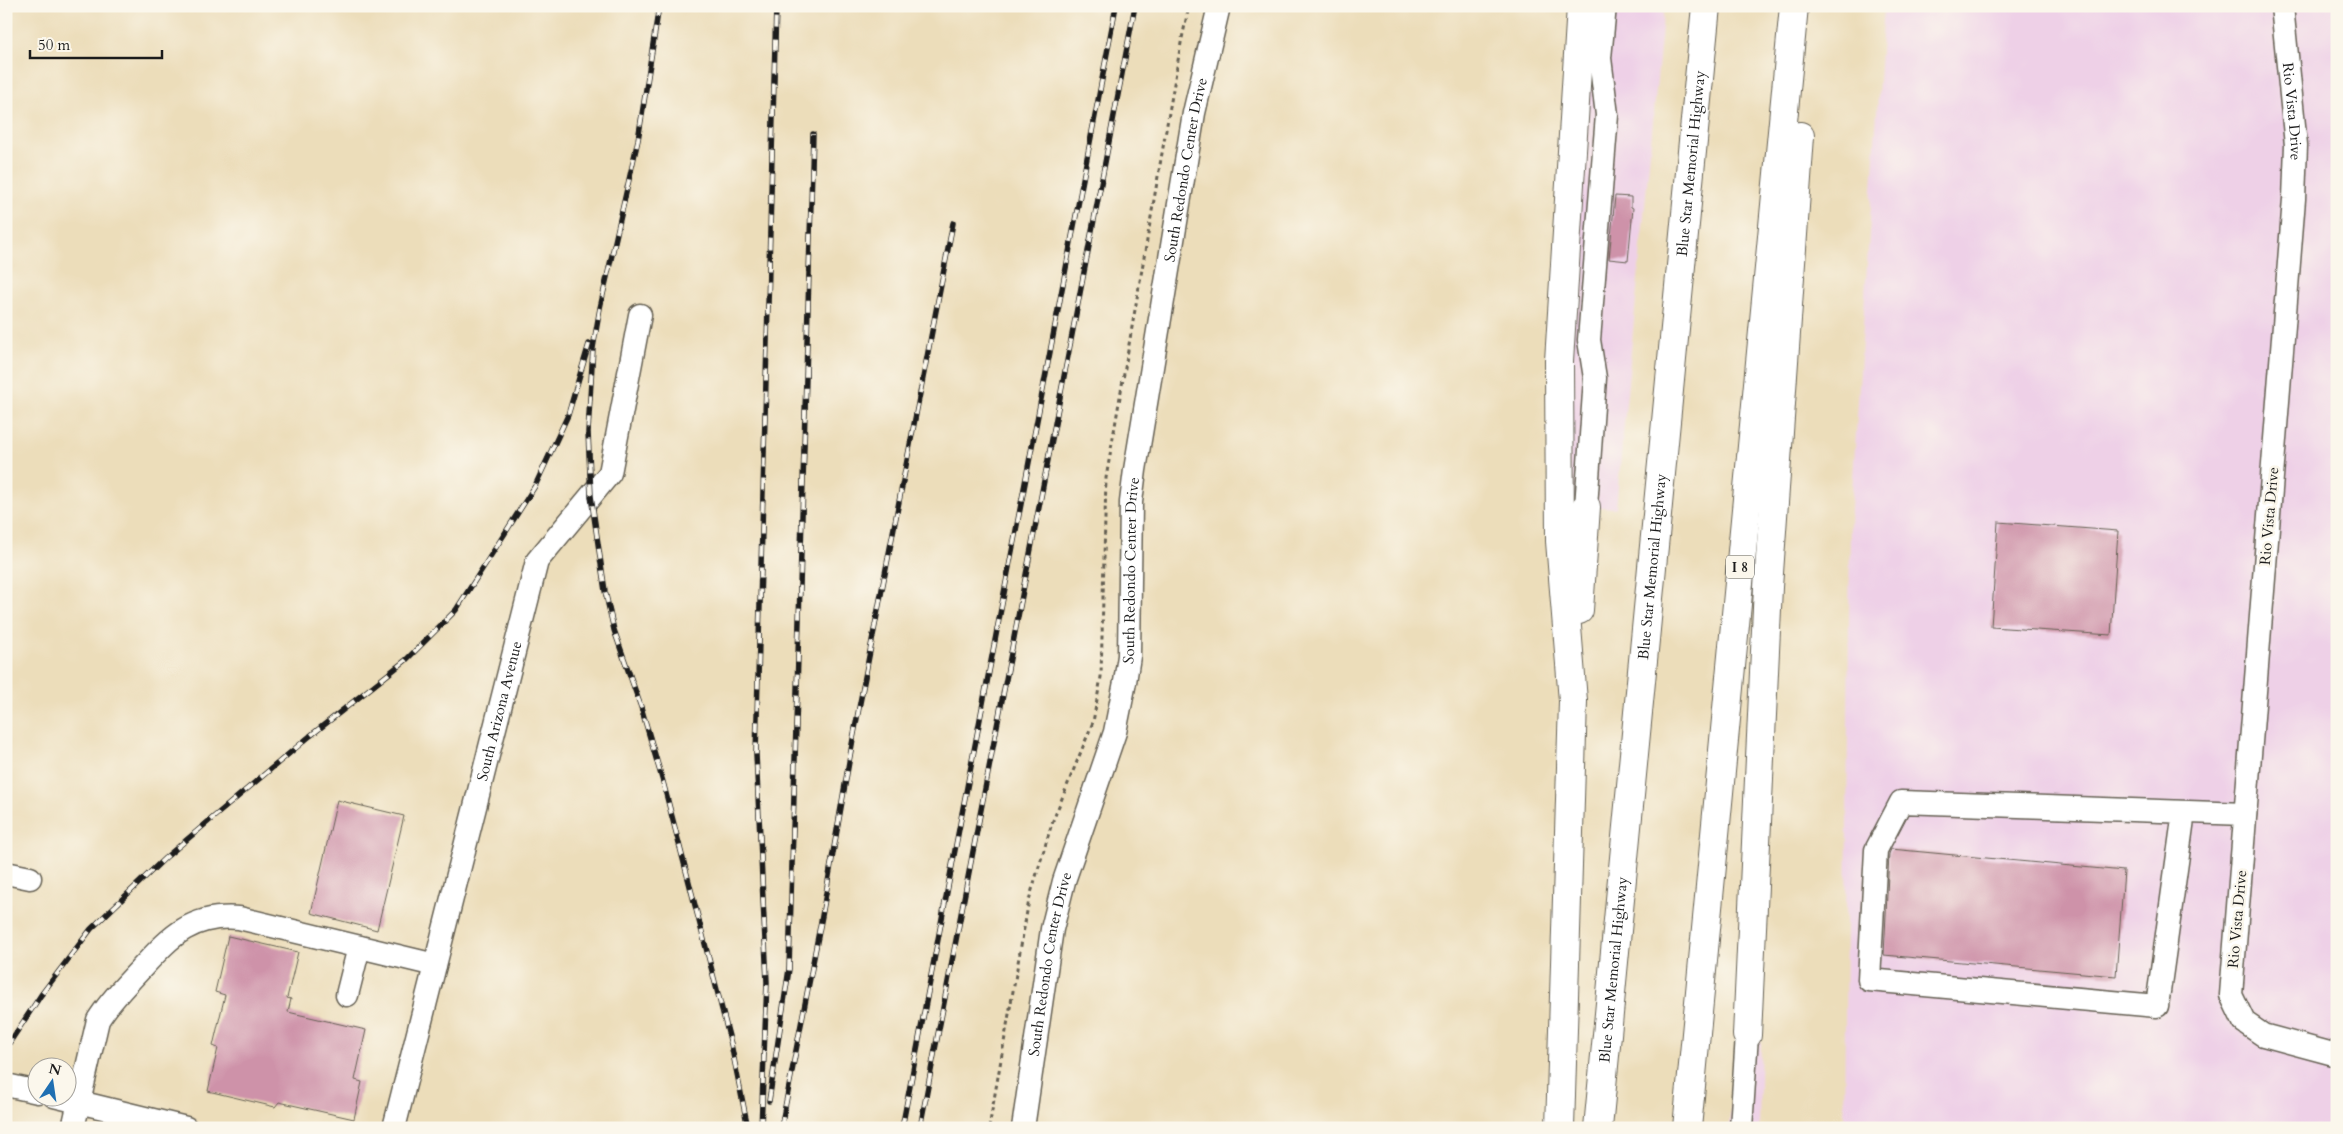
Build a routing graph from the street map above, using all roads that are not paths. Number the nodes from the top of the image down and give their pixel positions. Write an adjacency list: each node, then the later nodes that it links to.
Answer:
1 (1219, 6): 26 (street, South Redondo Center Drive)
2 (1581, 6): 10 (highway)
3 (1605, 6): 9 (street)
4 (1706, 6): 28 (highway, Blue Star Memorial Highway)
5 (1794, 6): 29 (highway, I 8)
6 (1799, 6): 18 (highway)
7 (2282, 6): 12 (street, Rio Vista Drive)
8 (640, 315): 16 (street, South Arizona Avenue)
9 (1586, 507): 10 (highway)
10 (1573, 701): 27 (highway)
11 (2184, 812): 11 (street); 12 (street)
12 (2245, 814): 19 (street, Rio Vista Drive)
13 (6, 873): 14 (street)
14 (30, 878)
15 (359, 947): 16 (street); 17 (street); 22 (street)
16 (435, 965): 25 (street, South Arizona Avenue)
17 (347, 995)
18 (1747, 1035): 30 (street)
19 (2337, 1054)
20 (6, 1084): 21 (street)
21 (28, 1090)
22 (79, 1103): 23 (street); 24 (street)
23 (73, 1128)
24 (186, 1128)
25 (394, 1128)
26 (1023, 1128)
27 (1560, 1128)
28 (1598, 1128)
29 (1686, 1128)
30 (1741, 1128)

